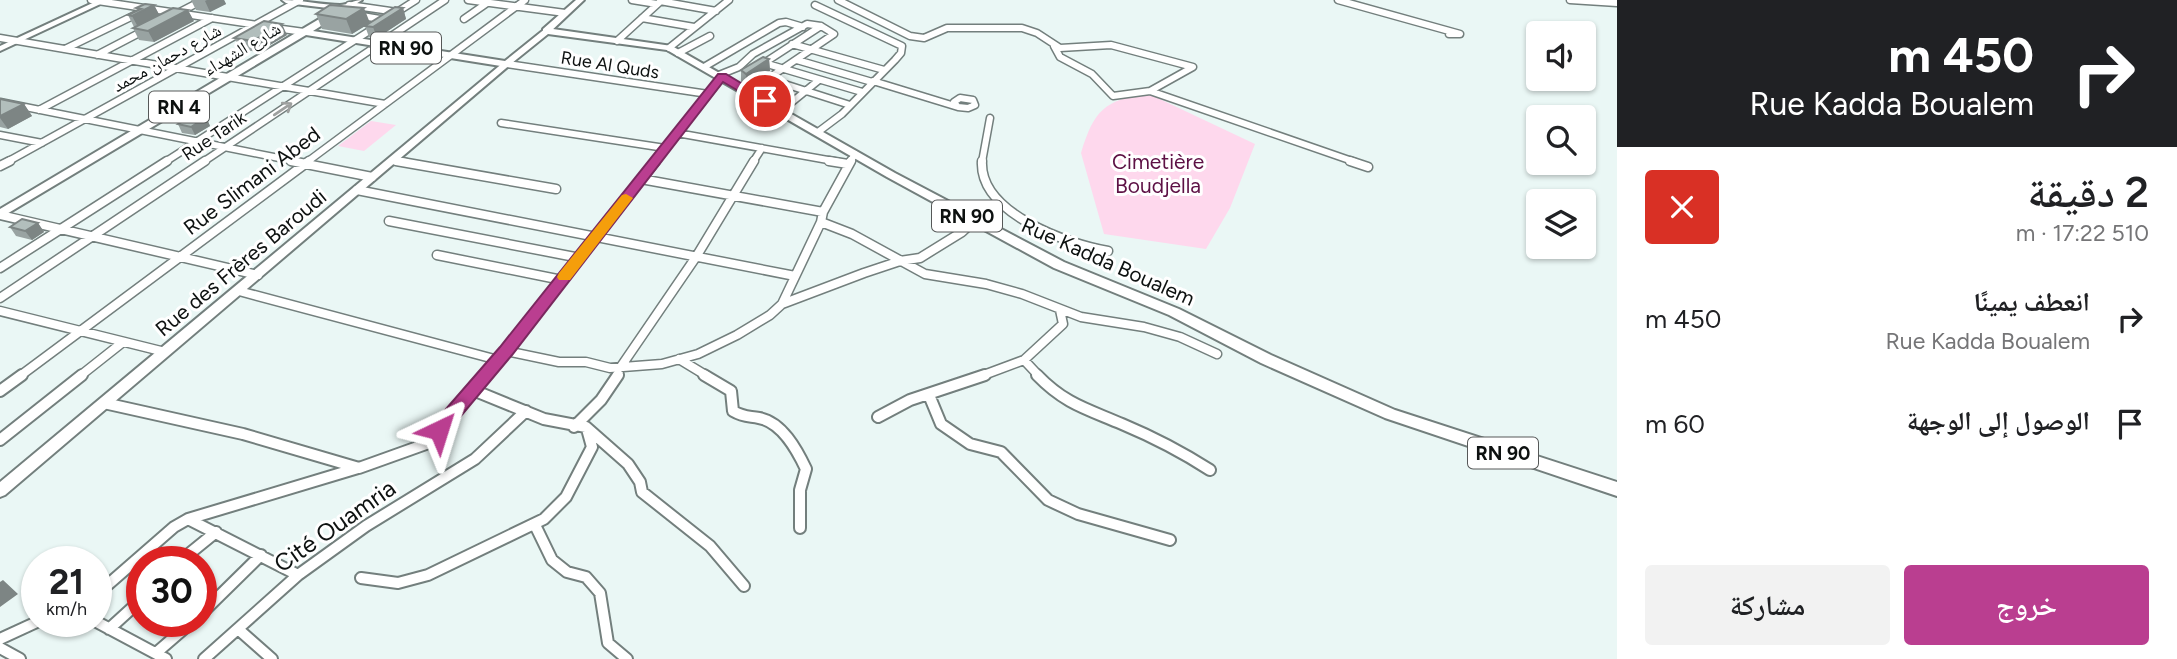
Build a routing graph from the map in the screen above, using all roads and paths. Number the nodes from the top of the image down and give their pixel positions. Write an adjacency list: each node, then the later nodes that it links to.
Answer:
1 (91, 0): 15 (street)
2 (203, 0): 25 (street)
3 (286, 0): 16 (main road)
4 (416, 0): 27 (street)
5 (445, 0): 32 (street, Rue Tarik)
6 (468, 0): 18 (street)
7 (525, 0): 22 (street, Rue Slimani Abed)
8 (580, 0): 26 (street)
9 (625, 0): 10 (street)
10 (631, 0): 17 (street)
11 (729, 0): 24 (street)
12 (838, 0): 43 (street)
13 (1338, 0): 40 (street)
14 (1570, 0): 19 (street)
15 (103, 1): 23 (street); 47 (street)
16 (299, 1): 21 (main road); 34 (street, شارع دحمان محمد)
17 (660, 2): 24 (street); 29 (street)
18 (486, 3): 22 (street); 31 (street)
19 (1617, 3)
20 (815, 5): 51 (street)
21 (347, 6): 27 (street); 27 (street); 39 (main road, شارع الشهداء / RN 4)
22 (516, 6): 26 (street); 60 (street, Rue Slimani Abed)
23 (148, 9): 25 (street); 54 (street)
24 (716, 11): 36 (street)
25 (178, 13): 28 (street); 30 (street)
26 (565, 13): 38 (street)
27 (392, 16): 32 (street); 45 (street)
28 (212, 18): 34 (street); 62 (street)
29 (642, 18): 36 (street); 48 (street)
30 (166, 19)
31 (464, 19)
32 (416, 20): 49 (street, Rue Tarik)
33 (155, 25): 59 (street)
34 (256, 25): 39 (street); 66 (street, شارع دحمان محمد)
35 (821, 26): 37 (street); 50 (street); 57 (street)
36 (694, 27): 56 (street)
37 (803, 27): 41 (street); 46 (street)
38 (546, 31): 48 (main road, Rue Kadda Boualem / RN 90); 64 (main road)
39 (304, 33): 45 (main road, RN 90); 70 (main road, شارع الشهداء / RN 4)
40 (1449, 34)
41 (759, 35): 46 (street); 55 (street)
42 (710, 36): 56 (street)
43 (910, 36): 51 (street); 52 (street)
44 (0, 38): 47 (street)
45 (355, 40): 49 (main road, RN 90); 75 (street)
46 (780, 40): 58 (street)
47 (17, 41): 53 (street); 54 (street)
48 (617, 41): 56 (main road, Rue Kadda Boualem / RN 90)
49 (380, 44): 60 (main road, RN 90); 77 (street, Rue Tarik)
50 (792, 44): 57 (street); 63 (street)
51 (902, 46): 69 (street)
52 (1054, 46): 78 (street); 78 (street)
53 (0, 49)
54 (65, 49): 59 (street)
55 (735, 49): 58 (street); 65 (street)
56 (674, 50): 65 (main road, Rue Kadda Boualem / RN 90)
57 (813, 50): 61 (street); 69 (street)
58 (754, 54): 71 (street)
59 (97, 55): 62 (street)
60 (450, 55): 64 (main road, RN 90); 83 (street, Rue Slimani Abed)
61 (797, 60): 67 (street); 74 (street)
62 (133, 61): 66 (street); 86 (street)
63 (764, 63): 67 (street); 68 (street)
64 (507, 64): 81 (street, Rue Al Quds); 100 (street, Rue des Frères Baroudi)
65 (704, 67): 71 (main road, Rue Kadda Boualem / RN 90)
66 (178, 68): 70 (street); 89 (street, شارع دحمان محمد)
67 (783, 68): 72 (street); 73 (street)
68 (753, 69)
69 (884, 70): 74 (street)
70 (229, 77): 75 (street); 91 (main road, شارع الشهداء / RN 4)
71 (729, 78): 79 (main road, Rue Kadda Boualem / RN 90); 81 (street)
72 (769, 79): 76 (street); 79 (street)
73 (819, 80): 76 (street); 80 (street)
74 (873, 82): 80 (street); 85 (street)
75 (284, 87): 77 (street); 95 (street)
76 (804, 90): 84 (street); 87 (street)
77 (310, 91): 83 (street); 97 (street, Rue Tarik, one-way to 77)
78 (1150, 91): 104 (street)
79 (748, 92): 87 (main road, Rue Kadda Boualem / RN 90)
80 (862, 92): 84 (street)
81 (708, 94): 93 (street)
82 (0, 102): 86 (street)
83 (385, 104): 102 (street, Rue Slimani Abed)
84 (850, 105): 92 (street)
85 (958, 107)
86 (39, 110): 89 (street)
87 (781, 111): 92 (main road, Rue Kadda Boualem / RN 90)
88 (990, 118): 117 (street)
89 (86, 119): 91 (street); 96 (street, شارع دحمان محمد)
90 (501, 123): 98 (street)
91 (139, 130): 95 (street); 110 (main road, شارع الشهداء / RN 4)
92 (818, 132): 101 (main road, Rue Kadda Boualem / RN 90)
93 (677, 133): 98 (street); 99 (street)
94 (0, 135): 96 (street)
95 (196, 142): 97 (street); 114 (street)
96 (42, 143): 103 (street, شارع دحمان محمد)
97 (226, 147): 102 (street); 116 (street, Rue Tarik)
98 (665, 148): 106 (street)
99 (762, 148): 101 (street); 109 (street)
100 (393, 159): 105 (street, Rue des Frères Baroudi); 107 (street)
101 (851, 159): 111 (street); 112 (main road, Rue Kadda Boualem / RN 90)
102 (304, 163): 105 (street); 119 (street, Rue Slimani Abed)
103 (0, 166)
104 (1368, 167)
105 (372, 177): 108 (street, Rue des Frères Baroudi)
106 (641, 179): 109 (street); 115 (street)
107 (556, 189)
108 (356, 190): 115 (street); 124 (street, Rue des Frères Baroudi)
109 (733, 195): 111 (street); 120 (street)
110 (0, 214): 114 (street)
111 (822, 217): 122 (street); 125 (street)
112 (975, 220): 122 (street); 152 (main road, Rue Kadda Boualem / RN 90)
113 (390, 221): 121 (street)
114 (60, 230): 116 (street); 123 (street)
115 (597, 235): 120 (street); 121 (street)
116 (91, 237): 119 (street); 128 (street, Rue Tarik)
117 (1108, 251)
118 (437, 255): 126 (street)
119 (180, 257): 124 (street); 132 (street, Rue Slimani Abed)
120 (696, 257): 125 (street); 140 (street)
121 (580, 258): 126 (street)
122 (900, 261): 129 (street); 130 (street)
123 (0, 268)
124 (258, 275): 127 (street, Rue des Frères Baroudi)
125 (795, 276): 129 (street)
126 (562, 280): 134 (street)
127 (239, 291): 135 (street, Rue des Frères Baroudi); 138 (street)
128 (0, 298)
129 (782, 304): 137 (street)
130 (1060, 310): 136 (street); 139 (street)
131 (0, 311): 132 (street)
132 (80, 332): 133 (street); 142 (street, Rue Slimani Abed)
133 (123, 342): 135 (street); 149 (street)
134 (506, 351): 138 (street); 140 (street)
135 (165, 352): 144 (street, Rue des Frères Baroudi)
136 (1217, 354)
137 (679, 359): 140 (street); 156 (street)
138 (498, 360): 141 (street)
139 (1024, 360): 143 (street); 151 (street)
140 (620, 368): 147 (street)
141 (473, 390): 145 (street); 150 (street)
142 (0, 391)
143 (929, 395): 146 (street); 158 (street)
144 (104, 402): 150 (street); 153 (street, Rue des Frères Baroudi)
145 (526, 411): 147 (street); 161 (street, Cité Ouamria)
146 (878, 417)
147 (574, 427): 148 (street)
148 (586, 427): 155 (street); 164 (street)
149 (0, 440)
150 (359, 468): 154 (street)
151 (1210, 470)
152 (1617, 489)
153 (0, 491)
154 (188, 520): 157 (street); 163 (street)
155 (535, 525): 162 (street); 178 (street)
156 (800, 528)
157 (216, 532): 159 (street); 160 (street)
158 (1170, 540)
159 (199, 546)
160 (261, 555): 161 (street); 165 (street)
161 (298, 575): 169 (street, Cité Ouamria)
162 (361, 578)
163 (112, 581)
164 (744, 586)
165 (217, 598)
166 (126, 614): 167 (street)
167 (112, 626)
168 (21, 629): 172 (street)
169 (238, 629): 176 (street, Cité Ouamria); 177 (street)
170 (112, 631): 174 (street)
171 (178, 637): 174 (street)
172 (0, 639)
173 (0, 648): 175 (street)
174 (161, 656)
175 (20, 659)
176 (204, 659)
177 (272, 659)
178 (627, 659)

